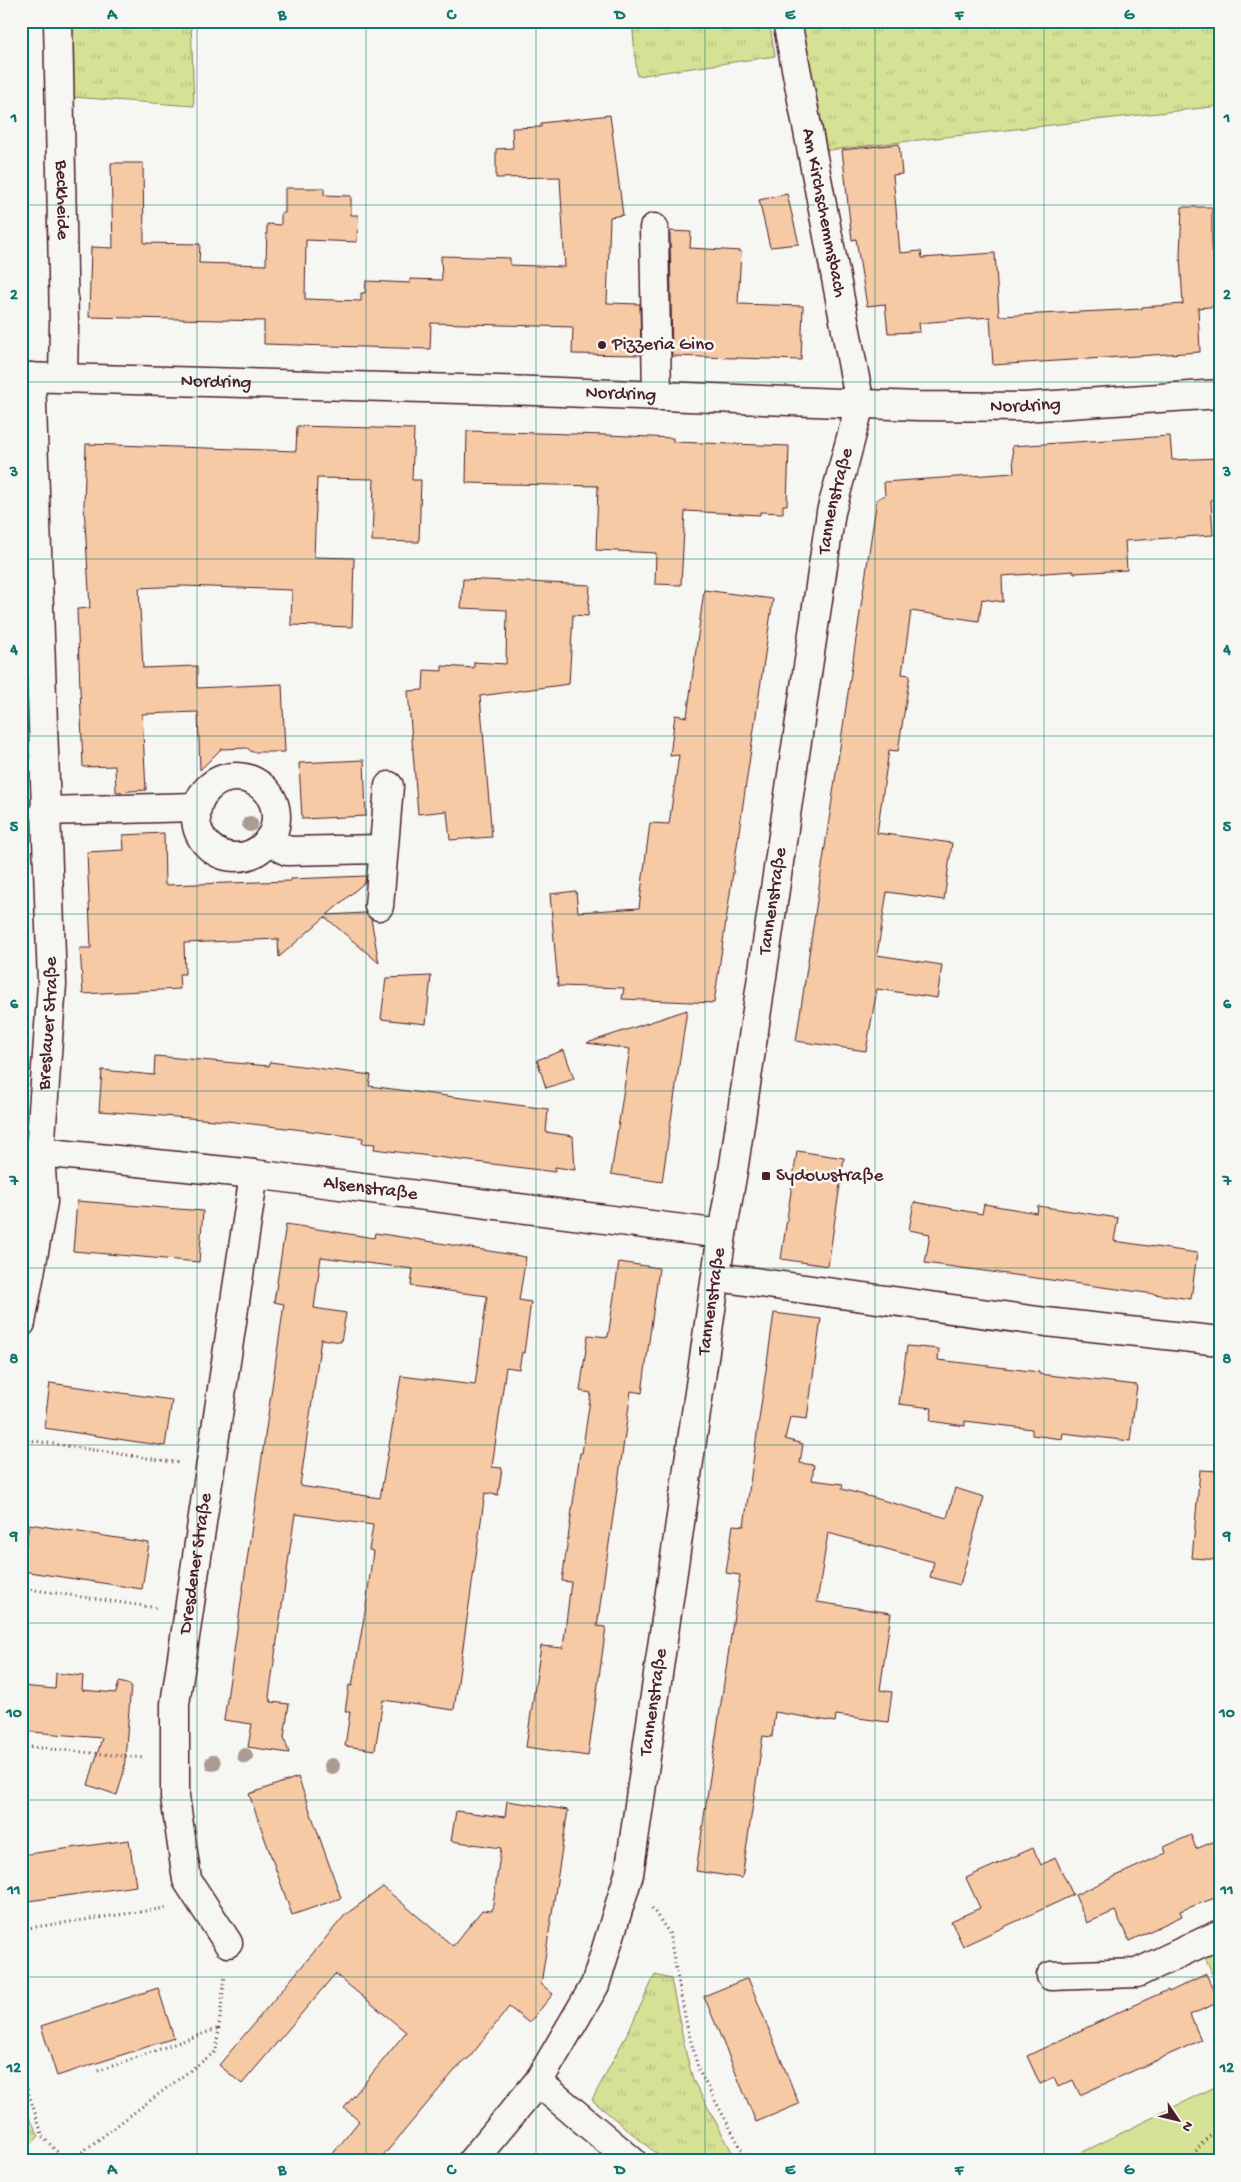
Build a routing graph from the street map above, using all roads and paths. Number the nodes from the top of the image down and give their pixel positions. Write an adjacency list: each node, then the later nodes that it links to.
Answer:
1 (58, 21): 5 (street, Beckheide)
2 (787, 21): 8 (street, Am Kirchschemmsbach)
3 (654, 228): 7 (street)
4 (26, 377): 5 (street, Nordring); 11 (street, Breslauer Straße)
5 (63, 377): 7 (street, Nordring)
6 (1220, 394): 8 (street, Nordring)
7 (657, 396): 8 (street, Nordring)
8 (860, 404): 17 (street, Tannenstraße)
9 (389, 786): 13 (street)
10 (197, 807): 11 (street); 12 (street); 12 (street)
11 (44, 811): 15 (street, Breslauer Straße)
12 (269, 839): 13 (street)
13 (382, 849): 14 (street)
14 (379, 906)
15 (31, 1157): 16 (street, Alsenstraße); 19 (street, Breslauer Straße)
16 (254, 1174): 17 (street, Alsenstraße); 22 (street, Dresdener Straße)
17 (722, 1234): 18 (street, Tannenstraße)
18 (717, 1277): 20 (street); 27 (street, Tannenstraße)
19 (21, 1323)
20 (1220, 1341)
21 (28, 1440): 22 (path)
22 (210, 1468): 24 (street, Dresdener Straße)
23 (21, 1588): 24 (path)
24 (188, 1613): 26 (street, Dresdener Straße)
25 (21, 1746): 26 (path)
26 (175, 1760): 28 (street, Dresdener Straße)
27 (629, 1874): 36 (street, Tannenstraße); 42 (path)
28 (202, 1902): 29 (path); 31 (street, Dresdener Straße)
29 (21, 1929)
30 (1219, 1938): 32 (street)
31 (228, 1943): 33 (path)
32 (1051, 1976)
33 (219, 2028): 35 (path); 39 (path)
34 (21, 2070): 38 (path)
35 (98, 2071)
36 (538, 2082): 40 (street, Tannenstraße); 41 (street)
37 (1220, 2128): 43 (path)
38 (66, 2161)
39 (70, 2161)
40 (472, 2161)
41 (632, 2161)
42 (748, 2161)
43 (1193, 2161)

